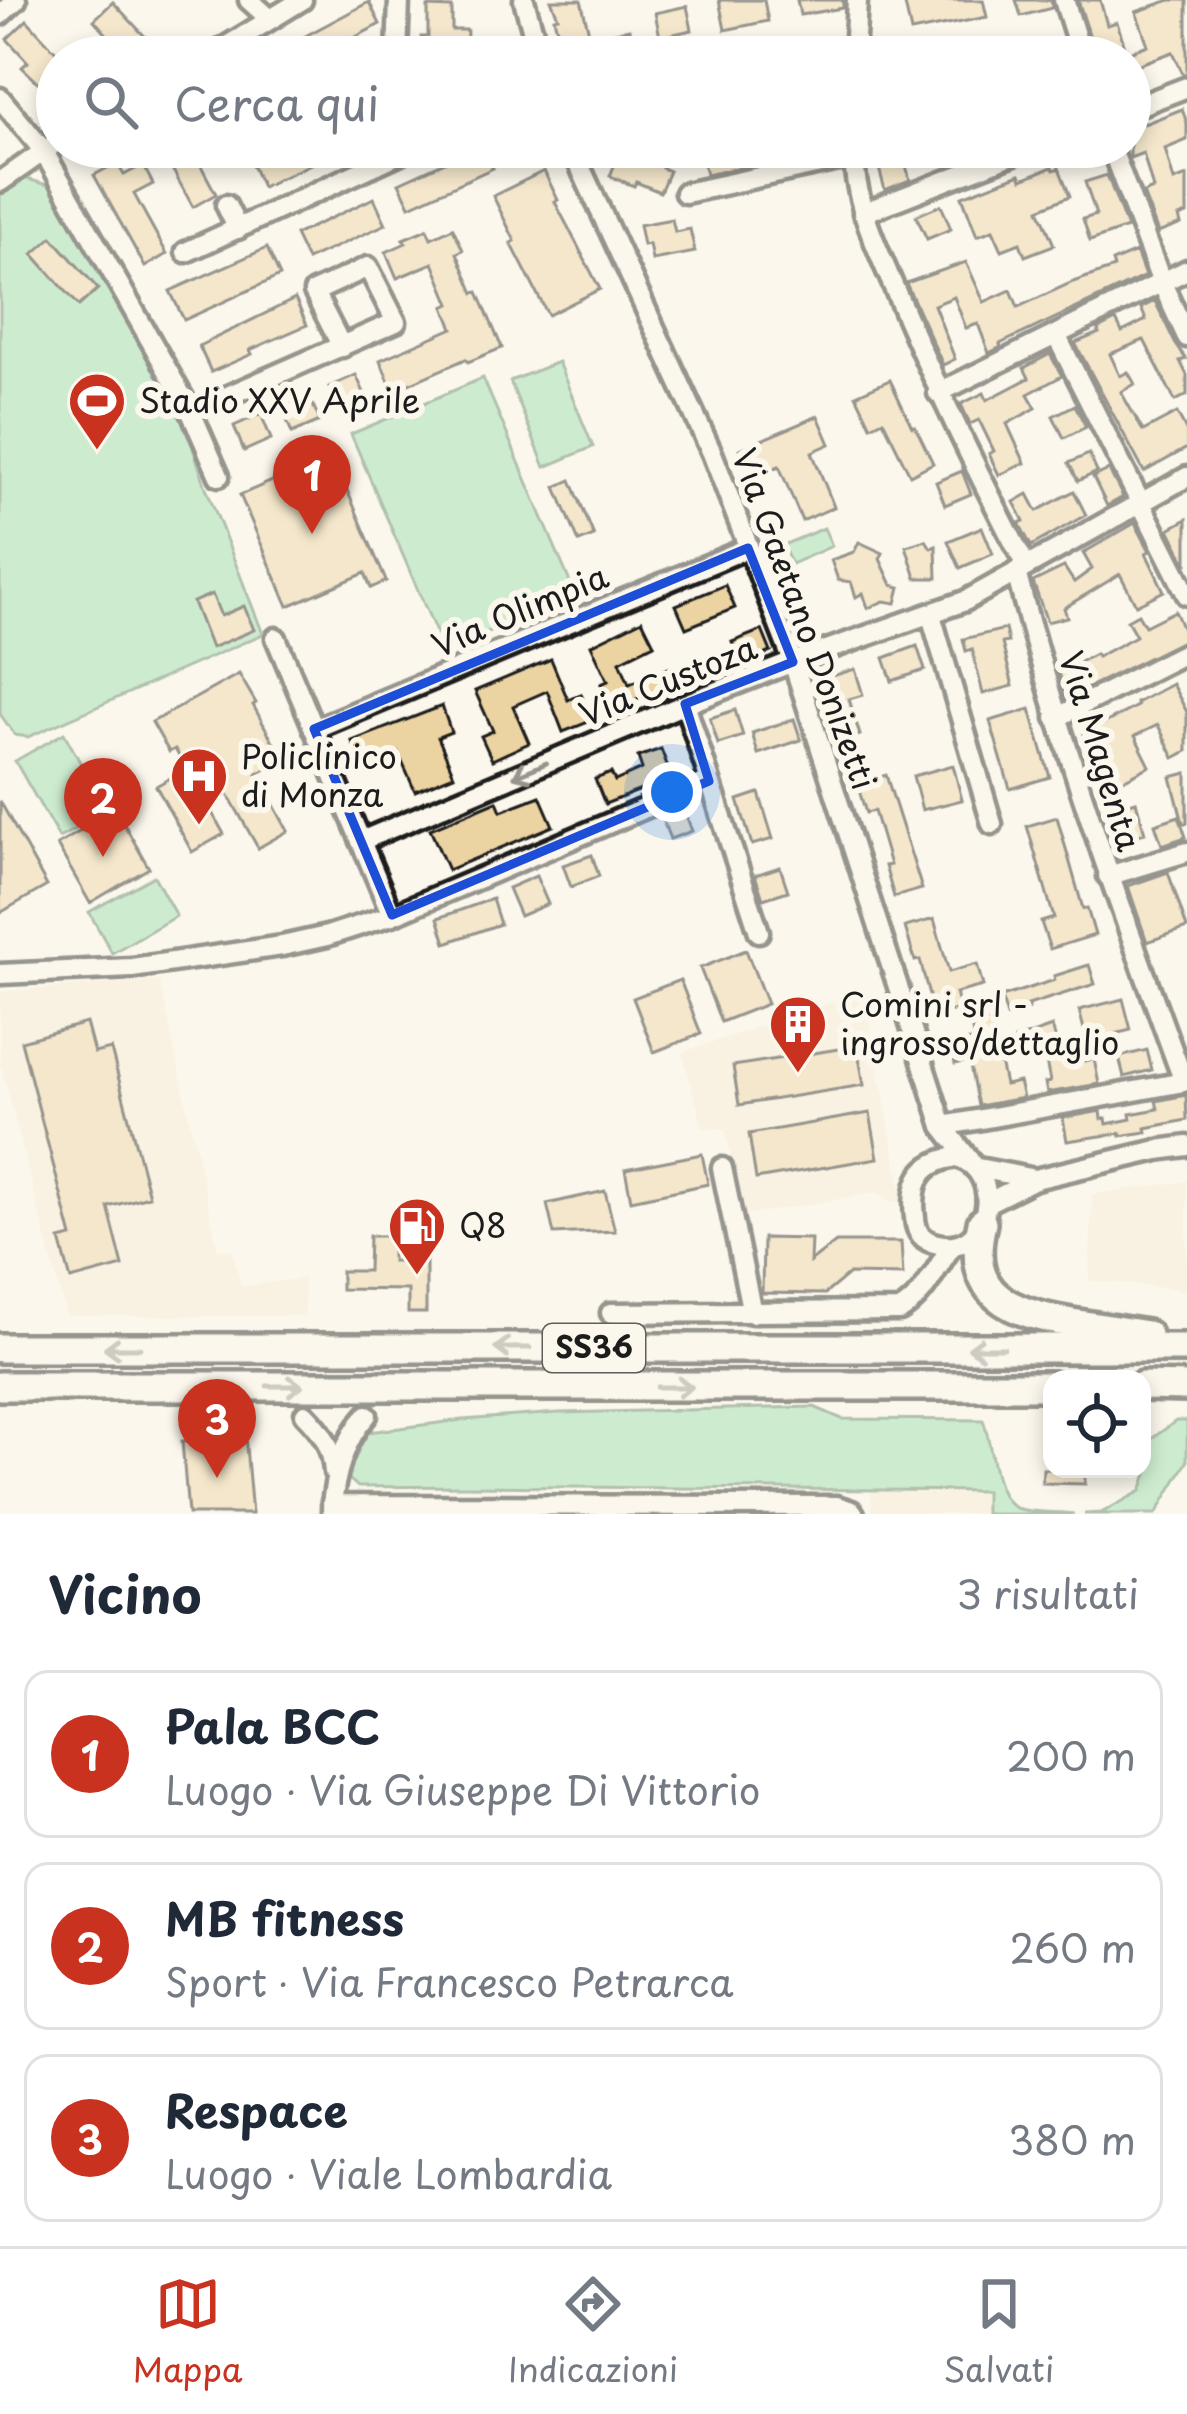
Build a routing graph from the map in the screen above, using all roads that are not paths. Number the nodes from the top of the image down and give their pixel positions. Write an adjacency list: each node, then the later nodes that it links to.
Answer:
1 (16, 0): 8 (street)
2 (249, 0): 9 (street)
3 (302, 0): 9 (street)
4 (399, 0): 11 (street)
5 (524, 0): 12 (street)
6 (857, 0): 13 (street)
7 (1064, 0): 14 (street)
8 (0, 15)
9 (270, 19): 10 (street)
10 (243, 36)
11 (398, 36)
12 (534, 36)
13 (855, 36)
14 (1075, 36)
15 (1187, 87): 17 (street)
16 (0, 98): 18 (street)
17 (1151, 101)
18 (36, 133)
19 (36, 156): 27 (street)
20 (62, 168): 39 (street)
21 (369, 168): 32 (street)
22 (581, 168): 43 (street, Via Gaetano Donizetti)
23 (788, 168): 28 (street)
24 (856, 168): 30 (street, Via Magenta)
25 (978, 168): 30 (street)
26 (1119, 168): 34 (street)
27 (0, 182)
28 (685, 193)
29 (226, 205): 32 (street)
30 (863, 213): 38 (street, Via Magenta)
31 (188, 225): 32 (street)
32 (238, 229)
33 (1187, 270): 34 (street)
34 (1162, 283): 35 (street); 36 (street)
35 (1056, 335): 38 (street); 42 (street)
36 (1187, 337)
37 (342, 347): 37 (street); 39 (street)
38 (938, 393): 44 (street, Via Magenta)
39 (191, 412): 40 (street)
40 (219, 476)
41 (1187, 477): 42 (street, Via Custoza)
42 (1142, 503): 44 (street, Via Custoza); 45 (street)
43 (748, 548): 49 (street, Via Gaetano Donizetti); 52 (street, Via Olimpia)
44 (1021, 569): 46 (street, Via Custoza); 51 (street, Via Magenta)
45 (1187, 595)
46 (932, 615): 49 (street, Via Custoza); 54 (street)
47 (275, 638): 52 (street)
48 (1187, 652): 51 (street)
49 (793, 662): 50 (street, Via Custoza); 61 (street, Via Gaetano Donizetti)
50 (686, 704): 53 (street); 55 (street, Via Custoza, one-way to 55)
51 (1056, 718): 57 (street, Via Magenta)
52 (314, 729): 55 (street)
53 (709, 781): 58 (street); 59 (street)
54 (992, 824)
55 (361, 841): 58 (street)
56 (1187, 852): 57 (street)
57 (1108, 876): 61 (street, Via Magenta)
58 (392, 915): 60 (street)
59 (759, 932)
60 (0, 974)
61 (943, 1126): 63 (street, Via Gaetano Donizetti); 64 (street)
62 (1187, 1146): 66 (street)
63 (974, 1164): 64 (street); 66 (street); 67 (street)
64 (928, 1166): 68 (street)
65 (722, 1168): 72 (street)
66 (1035, 1179): 67 (street)
67 (984, 1213): 69 (street); 73 (highway)
68 (920, 1236): 69 (street); 70 (street)
69 (952, 1246): 70 (street)
70 (931, 1274): 72 (street)
71 (611, 1313): 72 (street)
72 (752, 1313)
73 (1187, 1345): 74 (highway, SS36, one-way to 74)
74 (0, 1348)
75 (0, 1386): 76 (highway, SS36, one-way to 76)
76 (1043, 1386)
77 (1151, 1386): 78 (highway)
78 (1187, 1387)
79 (305, 1414): 81 (street)
80 (367, 1415): 81 (street)
81 (333, 1500): 82 (street)
82 (579, 1510): 83 (street)
83 (854, 1514)

